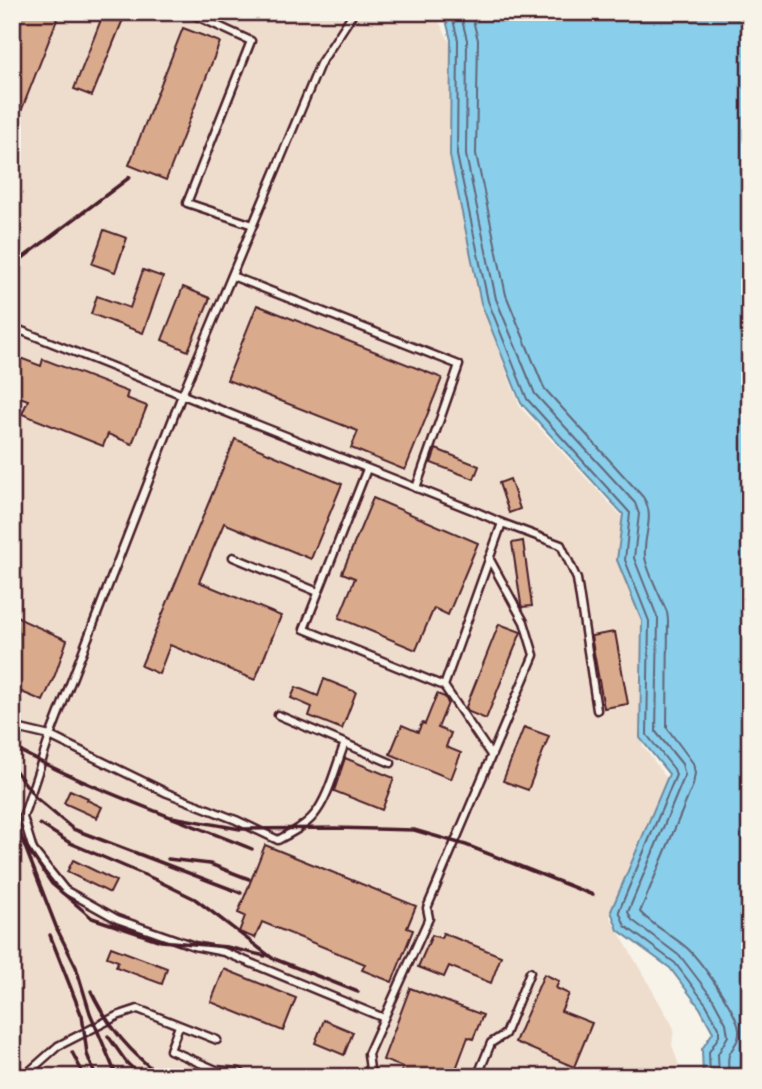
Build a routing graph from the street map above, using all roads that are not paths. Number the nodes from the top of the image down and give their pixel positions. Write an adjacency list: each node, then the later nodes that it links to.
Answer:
1 (188, 12): 3 (lane)
2 (354, 12): 3 (lane)
3 (253, 225): 4 (lane)
4 (232, 276): 6 (lane); 8 (lane)
5 (12, 327): 6 (lane)
6 (182, 395): 7 (lane); 17 (lane)
7 (367, 469): 8 (lane); 12 (lane)
8 (416, 488): 9 (lane)
9 (502, 523): 11 (lane); 14 (lane)
10 (233, 557): 12 (lane)
11 (489, 558): 13 (lane); 19 (lane)
12 (318, 592): 13 (lane)
13 (443, 686): 19 (lane)
14 (597, 710)
15 (278, 715): 18 (lane)
16 (12, 727): 17 (lane)
17 (50, 736): 18 (lane); 22 (lane)
18 (345, 743): 20 (lane)
19 (491, 755): 22 (lane)
20 (391, 763)
21 (530, 972): 28 (lane)
22 (384, 1018): 27 (lane)
23 (179, 1026): 24 (lane); 25 (lane); 26 (lane)
24 (217, 1040)
25 (23, 1077)
26 (246, 1077)
27 (371, 1077)
28 (477, 1077)

